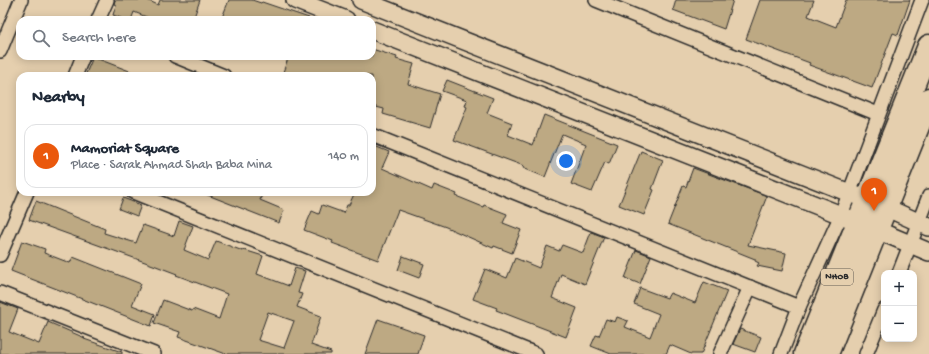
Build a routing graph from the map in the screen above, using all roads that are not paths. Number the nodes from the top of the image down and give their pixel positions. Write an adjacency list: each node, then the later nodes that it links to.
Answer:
1 (21, 0): 11 (street)
2 (107, 0): 7 (street)
3 (295, 0): 8 (street)
4 (361, 0): 22 (street)
5 (596, 0): 17 (street)
6 (922, 0): 17 (street)
7 (100, 16)
8 (336, 16)
9 (376, 32): 23 (street)
10 (929, 46): 22 (highway, NH08)
11 (0, 51)
12 (81, 60): 14 (street)
13 (184, 60): 15 (street)
14 (77, 72)
15 (214, 72)
16 (929, 99): 22 (highway, NH08)
17 (878, 114): 22 (street)
18 (376, 137): 29 (street)
19 (25, 196): 27 (street)
20 (143, 196): 34 (street)
21 (929, 196): 24 (street)
22 (867, 200): 23 (highway, NH08); 24 (street)
23 (859, 223): 25 (street); 31 (street); 37 (highway, NH08); 38 (highway, NH08)
24 (924, 225): 25 (street)
25 (910, 244): 26 (street); 28 (street)
26 (929, 252)
27 (0, 255)
28 (900, 270)
29 (750, 287): 31 (street); 35 (street)
30 (0, 293): 33 (street)
31 (799, 307): 36 (street)
32 (881, 317): 39 (street)
33 (154, 354)
34 (536, 354)
35 (720, 354)
36 (781, 354)
37 (806, 354)
38 (827, 354)
39 (866, 354)

